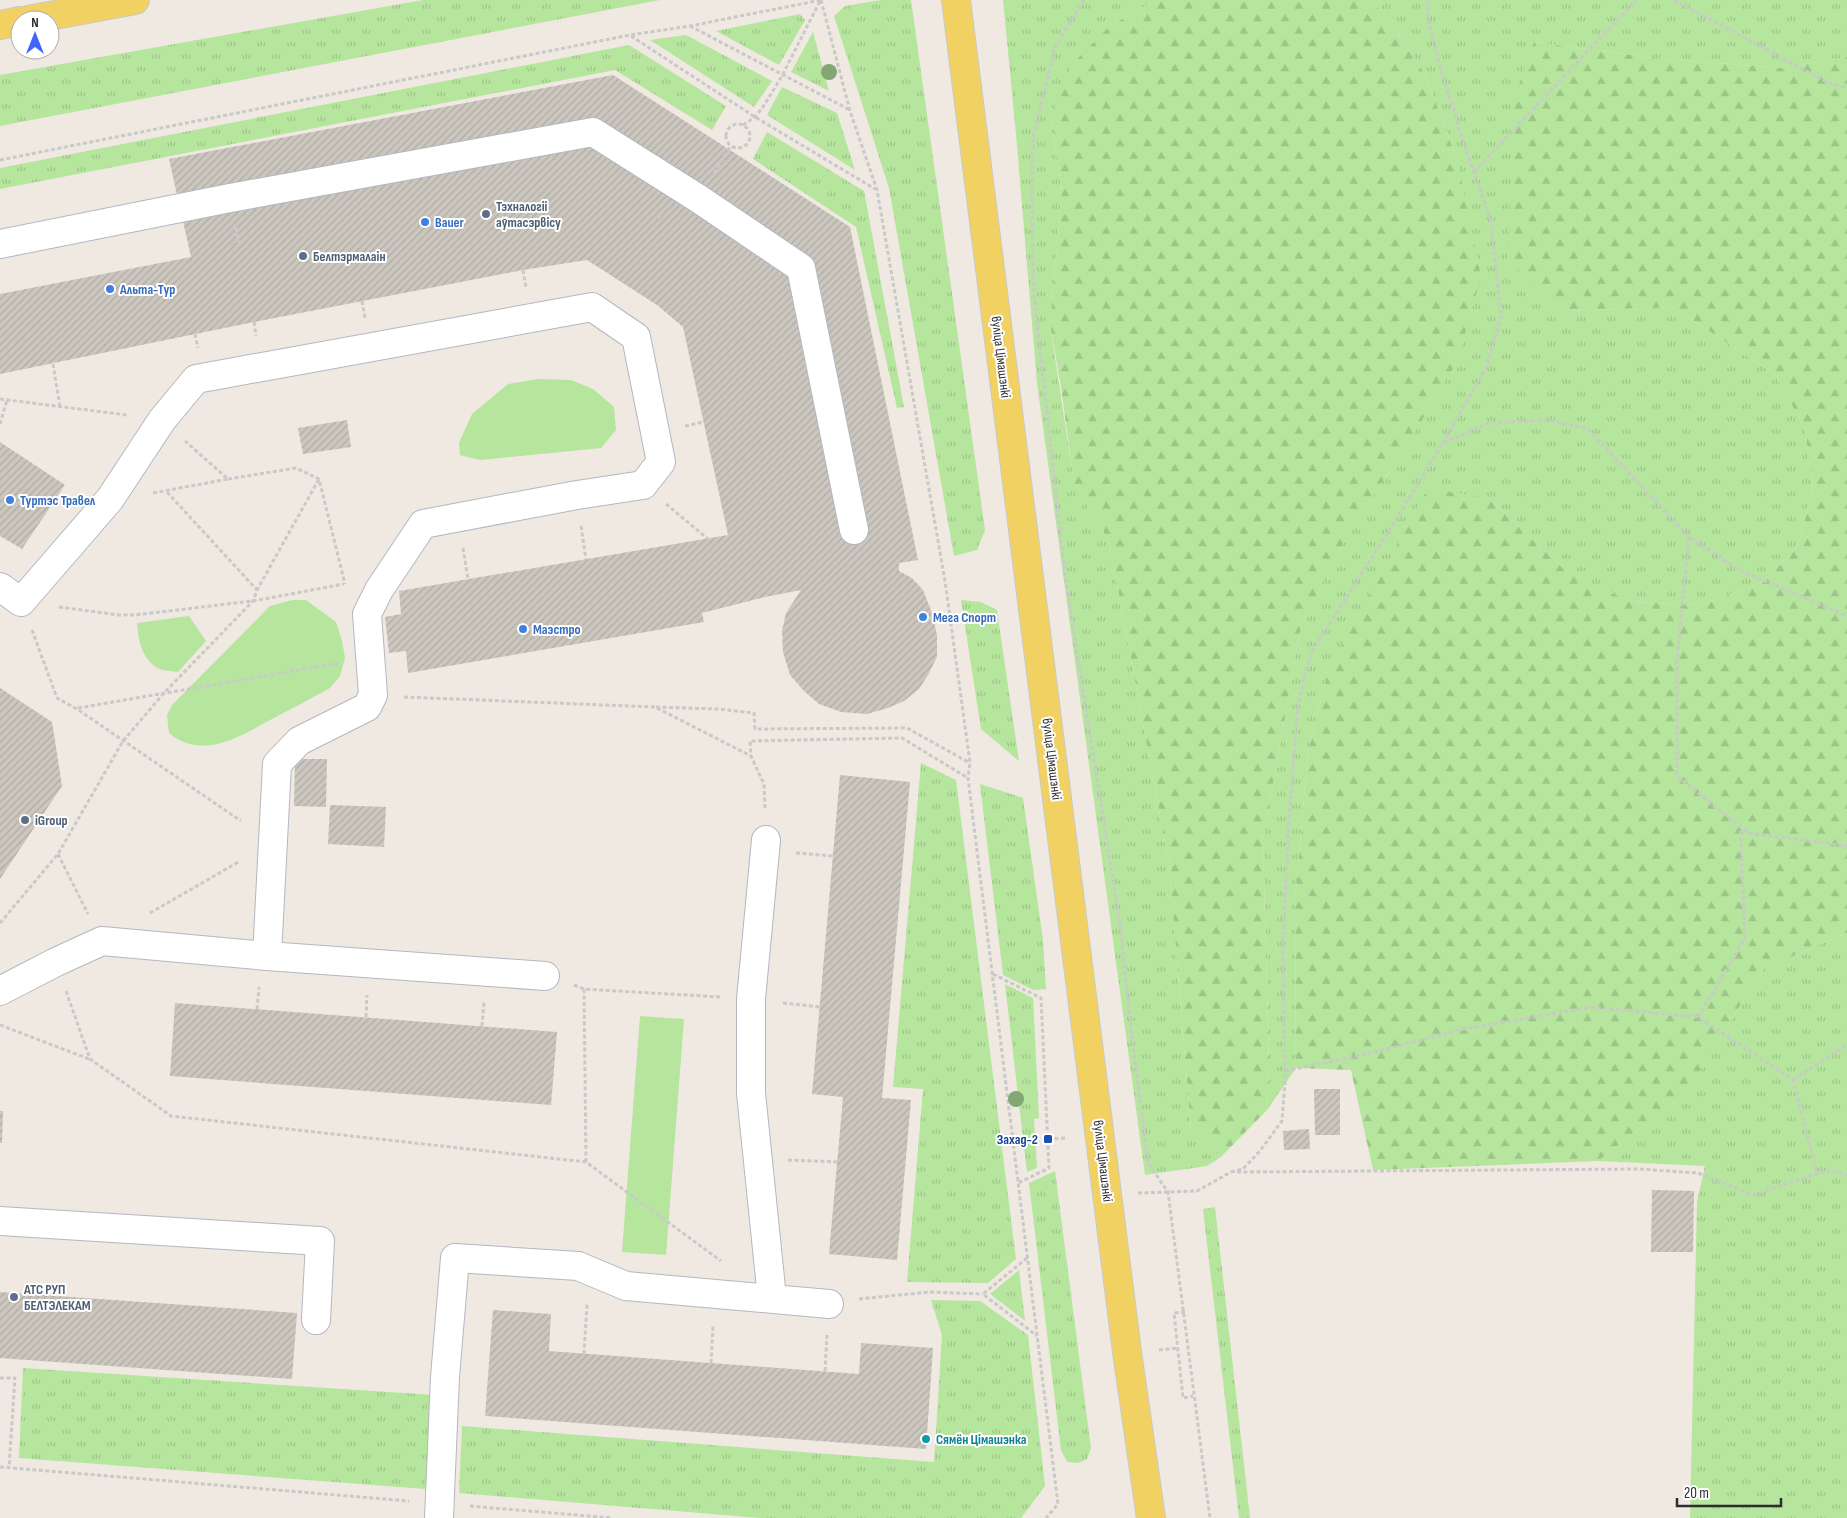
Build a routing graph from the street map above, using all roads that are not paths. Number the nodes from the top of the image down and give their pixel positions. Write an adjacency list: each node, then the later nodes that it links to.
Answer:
1 (134, 0): 3 (main road)
2 (956, 0): 16 (main road, вуліца Цімашэнкі)
3 (60, 14)
4 (0, 244): 5 (lane)
5 (854, 530)
6 (11, 595): 8 (lane)
7 (766, 840): 12 (lane)
8 (267, 956): 9 (lane); 10 (lane)
9 (545, 976)
10 (0, 991)
11 (0, 1221): 14 (lane)
12 (772, 1298): 13 (lane); 15 (lane)
13 (829, 1304)
14 (316, 1320)
15 (439, 1511)
16 (1151, 1518)

